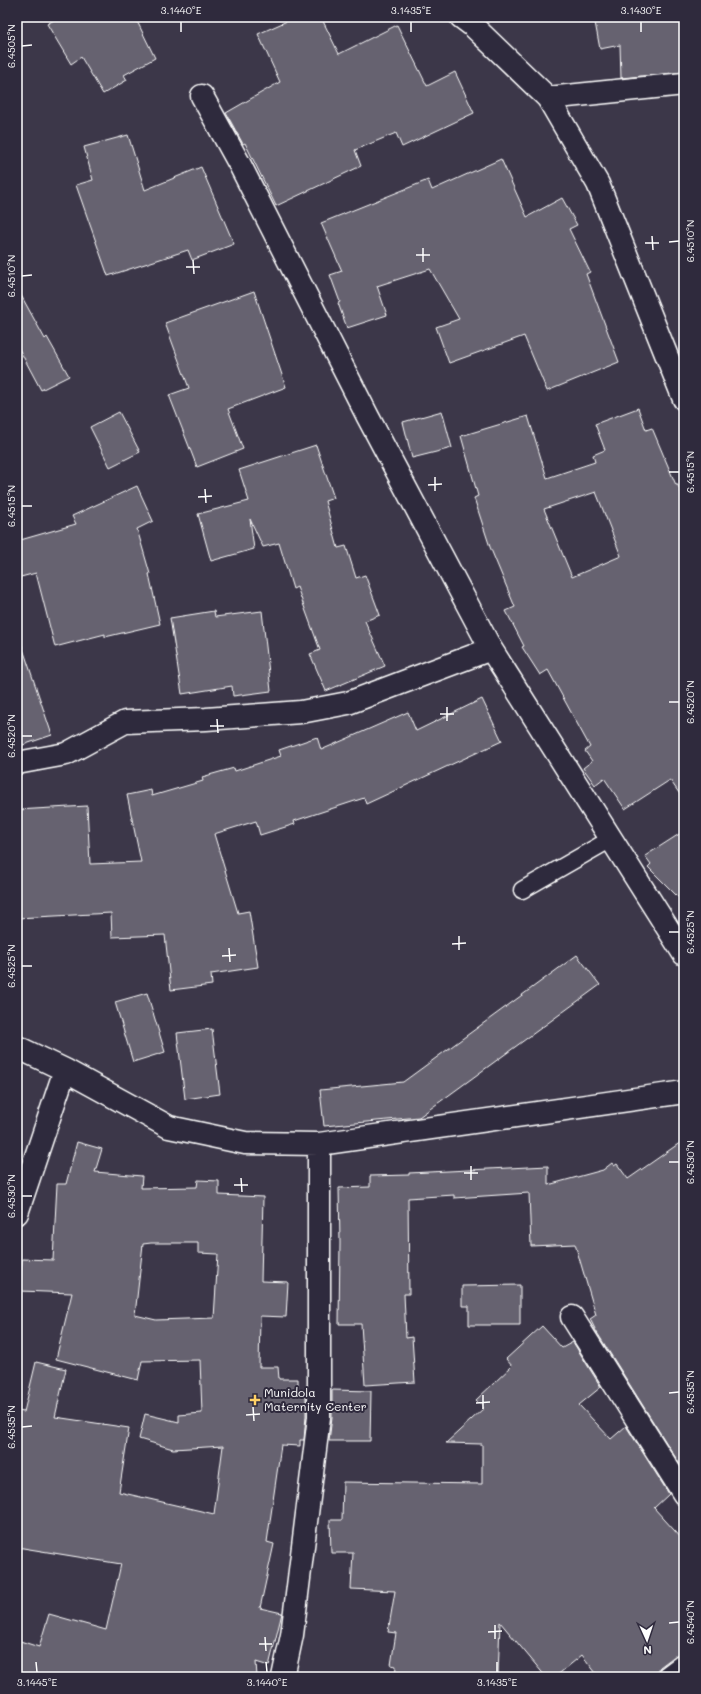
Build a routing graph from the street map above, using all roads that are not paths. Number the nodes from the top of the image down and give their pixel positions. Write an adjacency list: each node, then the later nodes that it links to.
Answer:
1 (461, 17): 4 (street)
2 (684, 84): 4 (street)
3 (202, 96): 6 (street)
4 (548, 98): 5 (street)
5 (684, 399)
6 (491, 650): 7 (street); 8 (street)
7 (17, 763)
8 (611, 839): 9 (lane); 10 (street)
9 (522, 890)
10 (684, 954)
11 (17, 1047): 12 (street)
12 (65, 1070): 14 (street); 15 (street)
13 (684, 1092): 14 (street)
14 (319, 1144): 19 (street)
15 (17, 1213)
16 (572, 1317): 17 (street)
17 (684, 1494)
18 (684, 1665): 20 (street)
19 (283, 1677)
20 (668, 1677)

